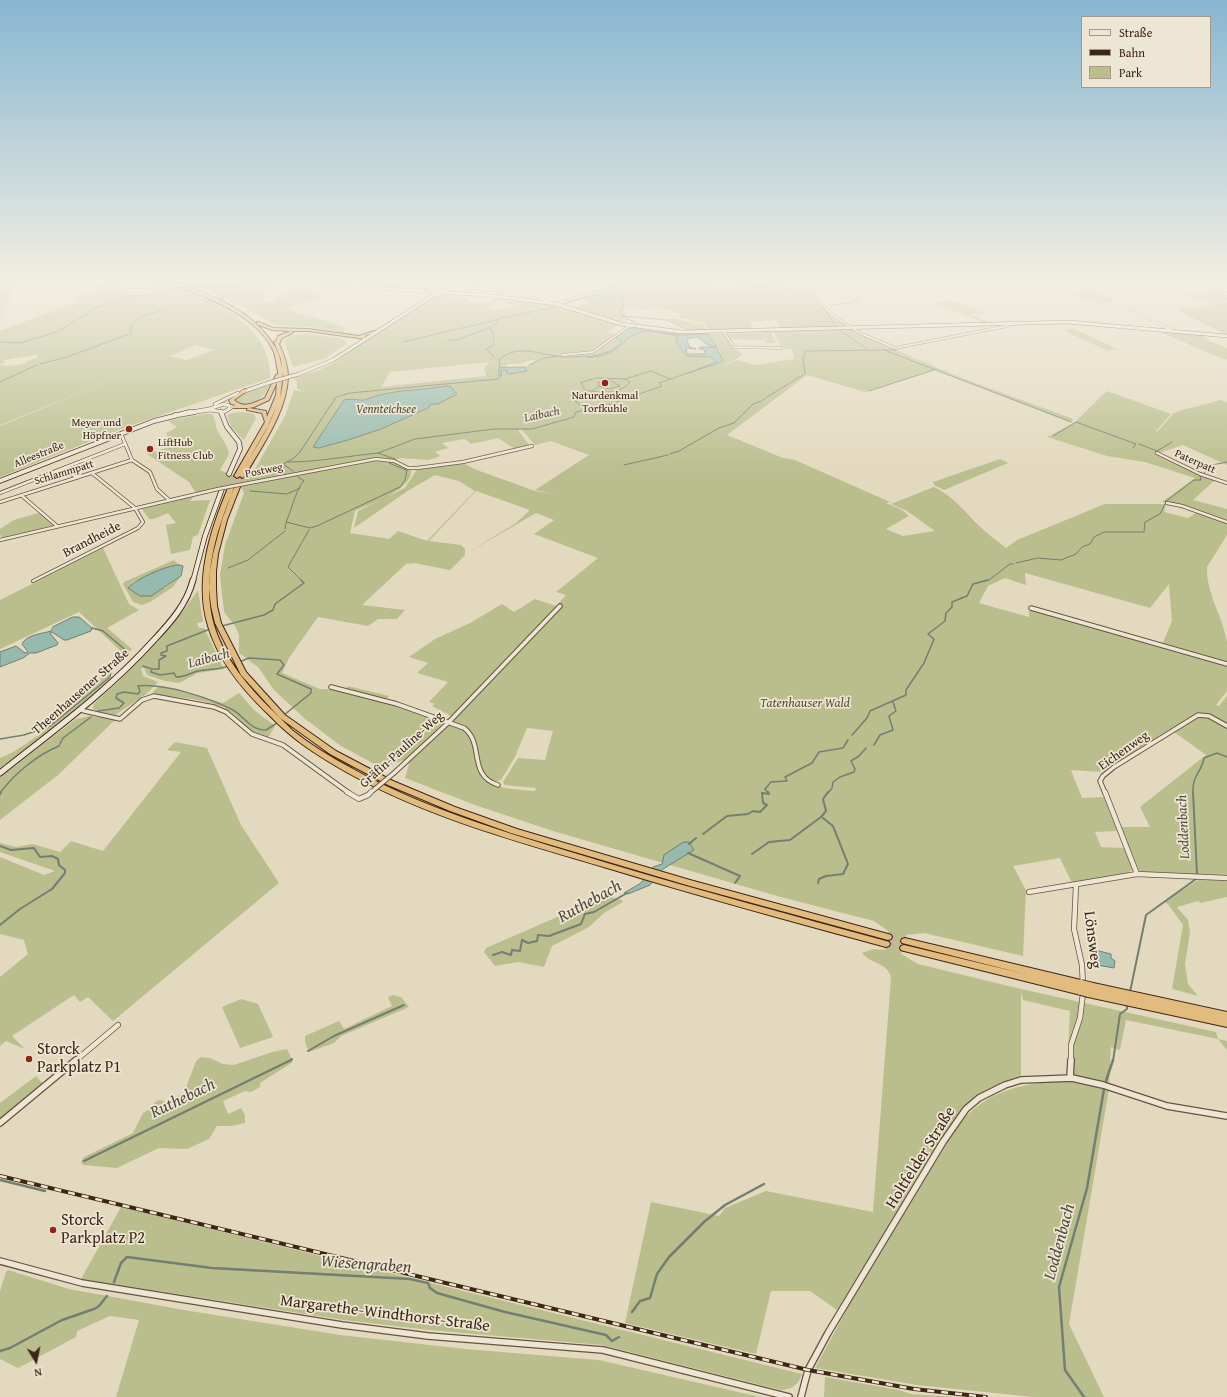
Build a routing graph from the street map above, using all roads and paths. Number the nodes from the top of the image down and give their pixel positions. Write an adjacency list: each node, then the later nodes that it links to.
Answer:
1 (271, 344): 10 (highway)
2 (277, 344): 21 (highway)
3 (356, 344): 11 (main road, bridge)
4 (605, 344): 9 (street)
5 (732, 344): 8 (street)
6 (887, 344): 7 (street)
7 (913, 344)
8 (780, 348)
9 (562, 355)
10 (280, 369): 14 (highway); 21 (highway)
11 (245, 390): 12 (main road); 14 (highway)
12 (238, 393): 13 (main road); 19 (main road)
13 (230, 398): 15 (main road); 16 (main road)
14 (264, 401): 16 (highway)
15 (223, 404): 16 (main road); 17 (main road)
16 (231, 407): 18 (main road); 21 (highway)
17 (214, 409): 18 (main road); 19 (main road, Alleestraße); 20 (main road, Alleestraße)
18 (224, 411): 29 (main road)
19 (187, 412): 20 (main road, Alleestraße)
20 (175, 415): 22 (main road, Alleestraße)
21 (266, 421)
22 (118, 434): 23 (street); 31 (main road, Alleestraße)
23 (125, 444): 26 (street); 27 (street)
24 (532, 446): 34 (street, Postweg, bridge)
25 (1157, 454): 32 (street, Paterpatt)
26 (132, 460): 28 (street, Schlammpatt); 37 (street)
27 (65, 469): 30 (street); 35 (street)
28 (92, 473): 30 (street, Schlammpatt); 40 (street)
29 (229, 474)
30 (77, 478): 36 (street, Schlammpatt)
31 (0, 481)
32 (1227, 483)
33 (234, 487): 58 (highway)
34 (220, 489): 37 (street, Postweg); 49 (main road, Theenhausener Straße)
35 (0, 493)
36 (21, 495): 38 (street, Schlammpatt); 42 (street)
37 (169, 500): 40 (street, Postweg)
38 (0, 502)
39 (1167, 503): 41 (street)
40 (135, 508): 42 (street, Postweg); 44 (street, Brandheide)
41 (1227, 522)
42 (57, 526): 43 (street, Postweg)
43 (0, 540)
44 (33, 581)
45 (560, 606): 50 (street, Gräfin-Pauline-Weg)
46 (1030, 608): 47 (street)
47 (1227, 664)
48 (331, 687): 50 (street)
49 (80, 710): 50 (street, Gräfin-Pauline-Weg, bridge); 52 (main road, Theenhausener Straße)
50 (449, 722): 53 (street)
51 (1227, 726): 54 (street, Eichenweg)
52 (0, 773)
53 (498, 785)
54 (1138, 874): 55 (street); 56 (street)
55 (1227, 878)
56 (1076, 885): 57 (street); 64 (street, Lönsweg)
57 (1029, 892)
58 (887, 940)
59 (904, 945): 60 (highway)
60 (1138, 1000): 61 (highway); 62 (highway)
61 (1227, 1016)
62 (1227, 1023)
63 (118, 1025): 66 (street)
64 (1070, 1078): 65 (street, Holtfelder Straße); 69 (street, Holtfelder Straße)
65 (1227, 1116)
66 (0, 1123)
67 (0, 1261): 68 (street, Margarethe-Windthorst-Straße)
68 (789, 1397)
69 (801, 1397)

